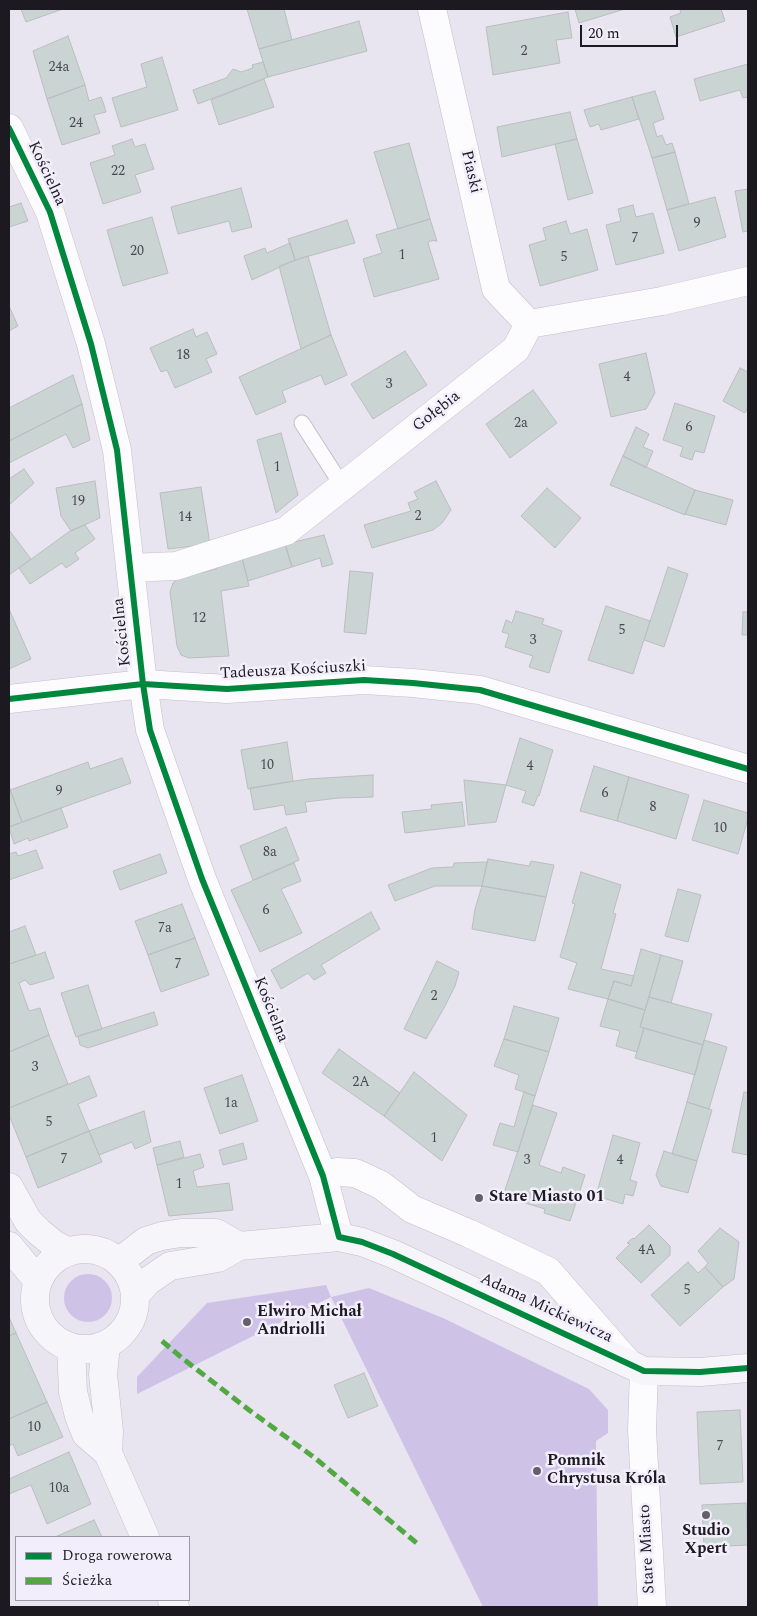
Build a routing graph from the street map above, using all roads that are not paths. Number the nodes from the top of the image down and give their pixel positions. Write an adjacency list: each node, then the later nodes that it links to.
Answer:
1 (432, 9): 4 (street, Piaski)
2 (9, 128): 7 (street, Kościelna)
3 (748, 281): 4 (street)
4 (529, 324): 6 (street, Gołębia)
5 (302, 423): 6 (lane)
6 (343, 487): 7 (street, Gołębia)
7 (130, 568): 8 (street, Kościelna)
8 (143, 684): 9 (street, Tadeusza Kościuszki); 10 (street, Tadeusza Kościuszki); 11 (street, Kościelna)
9 (9, 699)
10 (748, 769)
11 (323, 1176): 13 (street, Kościelna); 22 (street)
12 (9, 1187): 16 (main road)
13 (339, 1237): 15 (main road, Adama Mickiewicza); 22 (main road, Adama Mickiewicza)
14 (9, 1246): 18 (main road)
15 (239, 1246): 17 (main road); 19 (main road, Adama Mickiewicza)
16 (67, 1251): 17 (main road); 18 (main road)
17 (120, 1261): 19 (main road)
18 (38, 1282): 21 (main road)
19 (136, 1294): 20 (main road)
20 (106, 1345): 21 (main road); 24 (main road)
21 (71, 1347): 24 (main road)
22 (636, 1367): 23 (main road, Adama Mickiewicza); 26 (street, Stare Miasto)
23 (748, 1368)
24 (108, 1454): 25 (main road)
25 (145, 1536)
26 (652, 1607)

